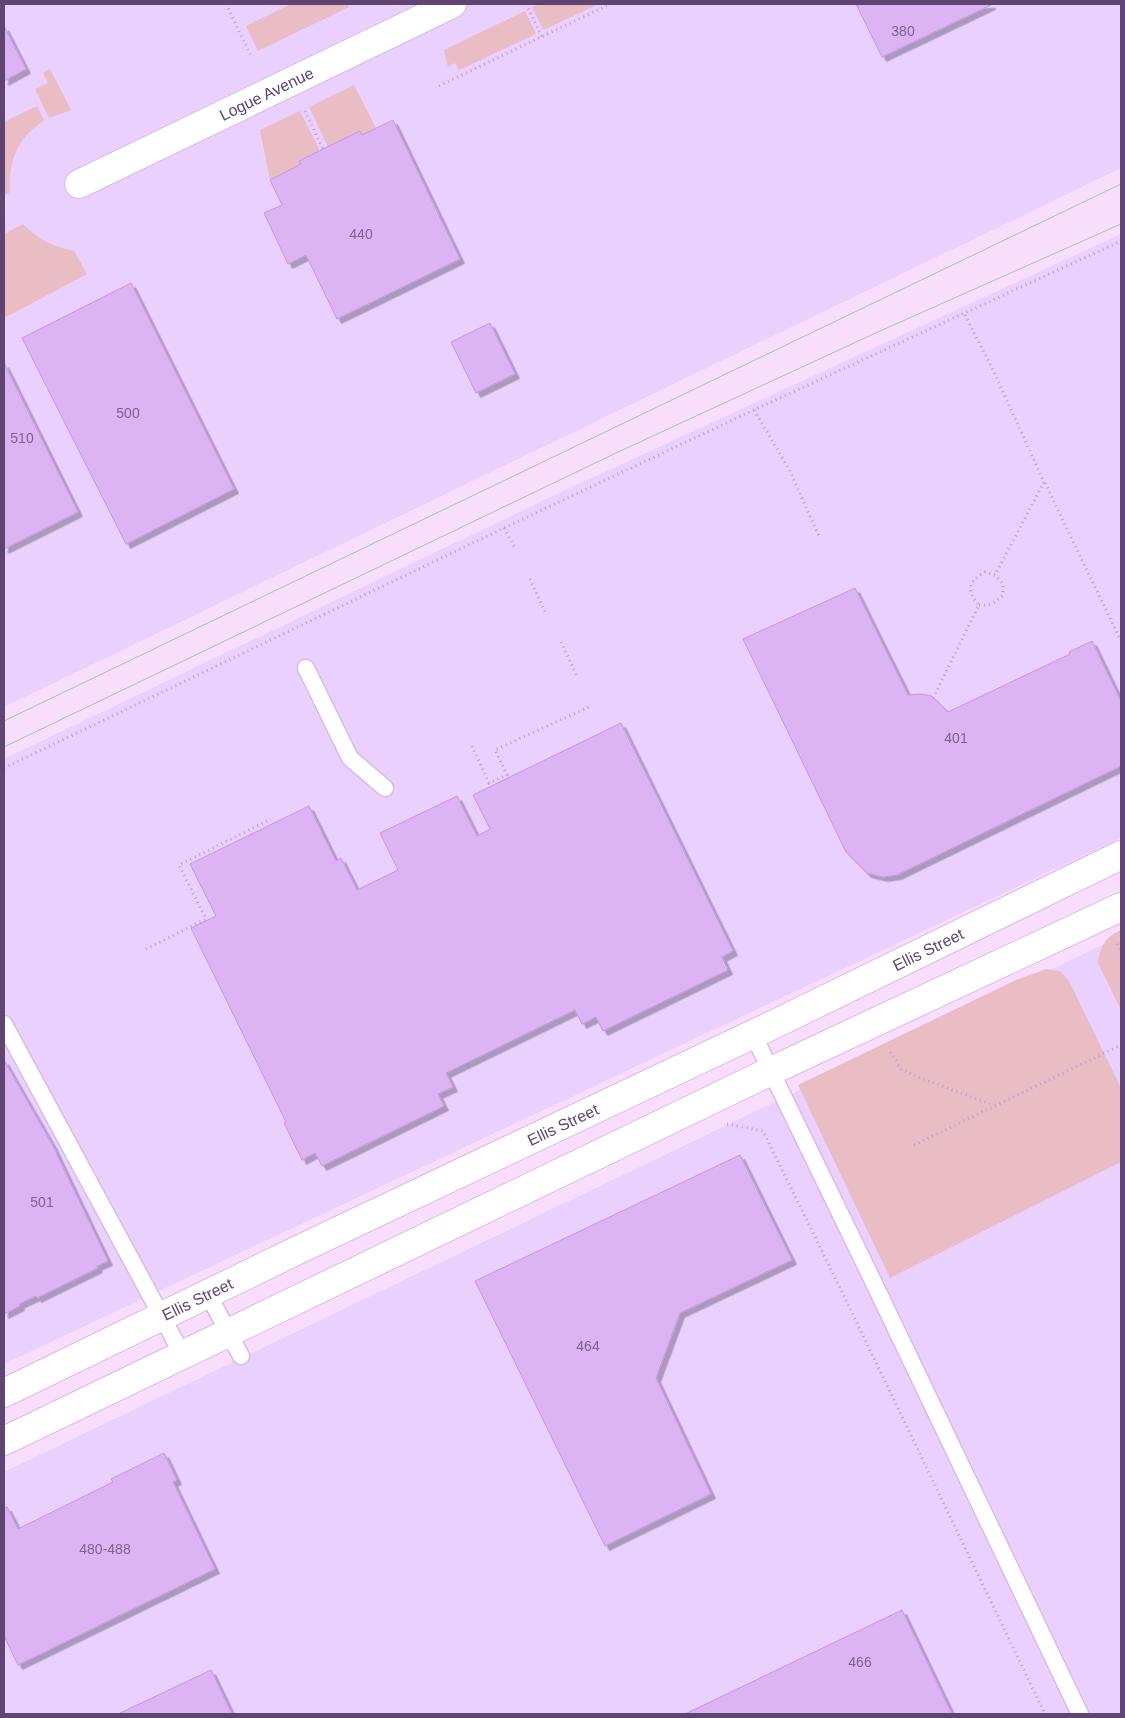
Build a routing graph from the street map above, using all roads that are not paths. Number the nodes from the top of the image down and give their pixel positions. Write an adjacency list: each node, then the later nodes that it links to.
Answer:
1 (452, 4): 2 (main road, Logue Avenue)
2 (79, 184)
3 (306, 668): 4 (lane)
4 (385, 788)
5 (1121, 855): 8 (main road, Ellis Street)
6 (1121, 907): 9 (main road)
7 (4, 1024): 11 (lane)
8 (753, 1034): 9 (lane); 10 (main road, Ellis Street)
9 (771, 1071): 12 (main road); 17 (lane)
10 (208, 1294): 11 (main road, Ellis Street); 12 (lane)
11 (161, 1316): 13 (lane); 15 (main road, Ellis Street)
12 (228, 1333): 13 (main road); 14 (lane)
13 (182, 1354): 16 (main road)
14 (240, 1356)
15 (4, 1392)
16 (4, 1440)
17 (1080, 1714)

